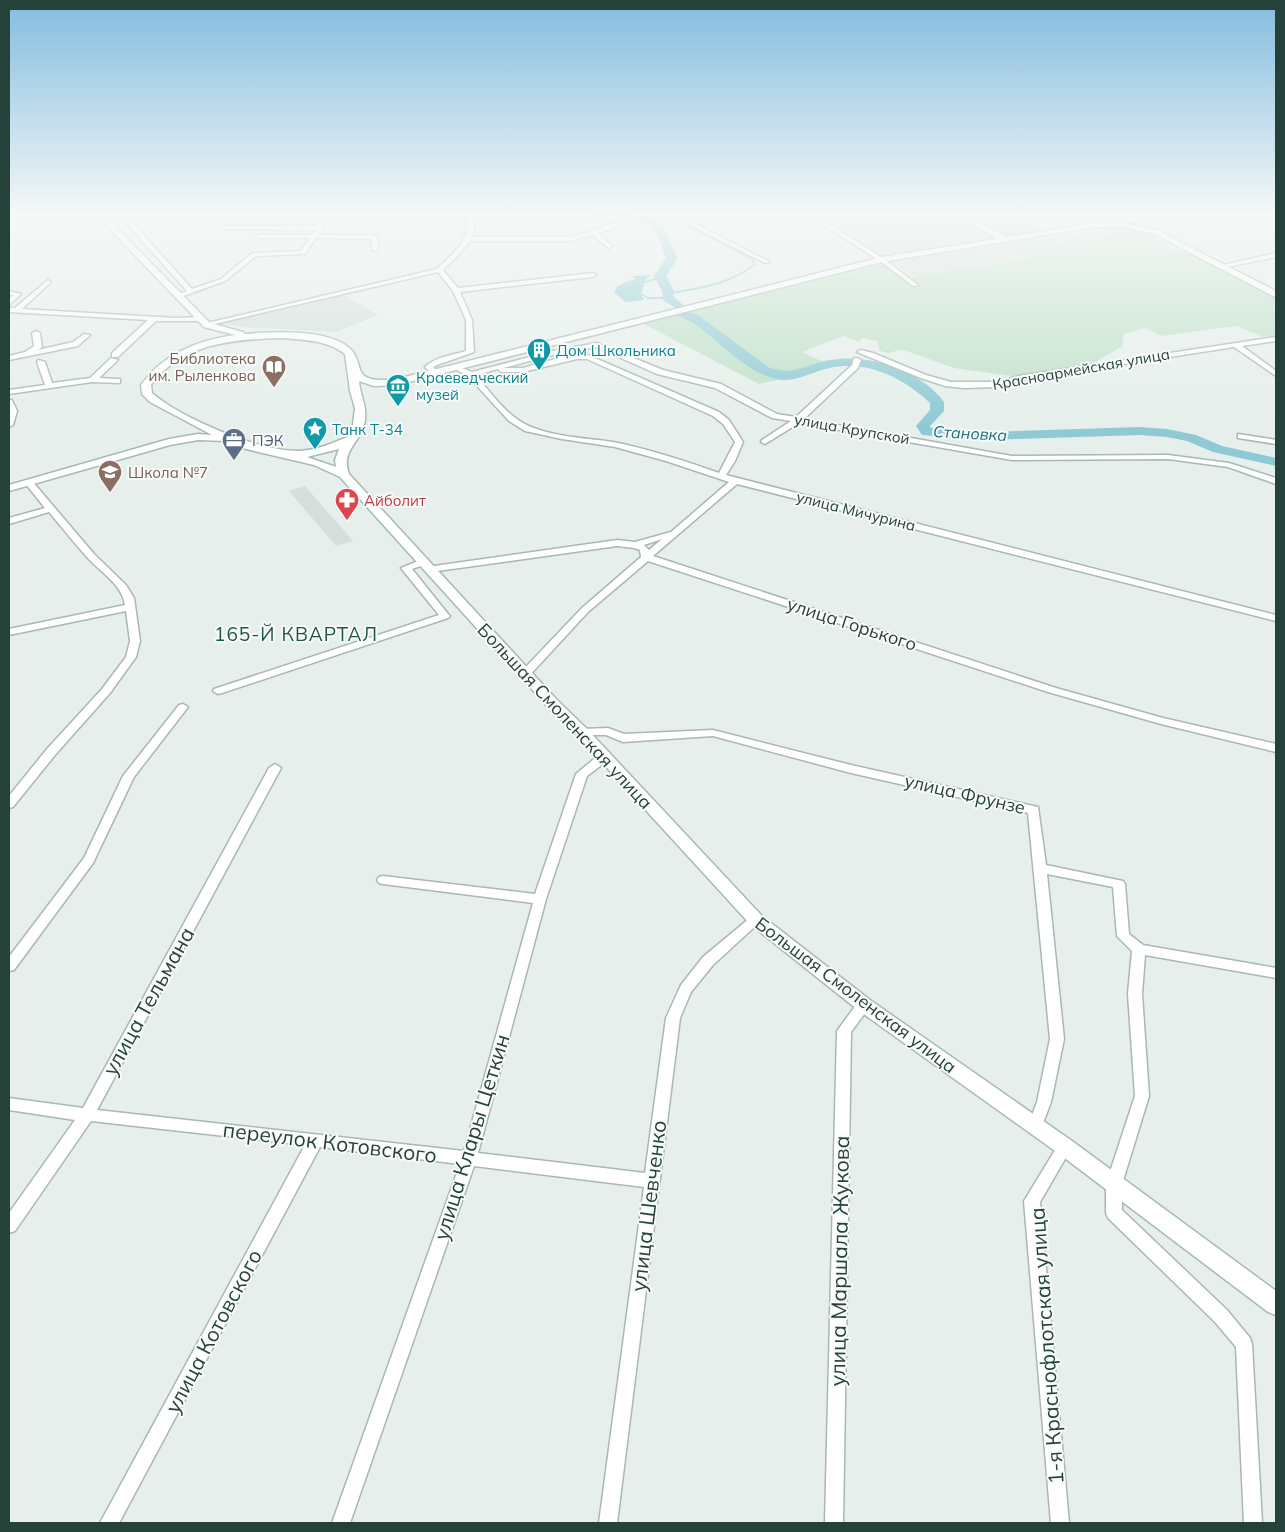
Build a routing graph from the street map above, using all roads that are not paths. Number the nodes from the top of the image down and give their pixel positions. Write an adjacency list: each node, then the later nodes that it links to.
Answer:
1 (45, 284): 16 (street)
2 (167, 284): 14 (main road)
3 (185, 284): 10 (street)
4 (208, 284): 10 (street)
5 (375, 284): 18 (street)
6 (451, 284): 11 (street)
7 (506, 284): 11 (street)
8 (786, 284): 30 (main road)
9 (1258, 284): 13 (main road)
10 (190, 290): 14 (street)
11 (456, 290): 33 (street)
12 (9, 293): 15 (street)
13 (1276, 294)
14 (178, 296): 18 (main road)
15 (9, 303)
16 (12, 310): 17 (street)
17 (154, 319): 18 (street); 36 (street)
18 (204, 323): 21 (main road); 24 (main road)
19 (36, 334): 26 (street)
20 (86, 335): 26 (street)
21 (264, 336): 24 (main road); 32 (main road)
22 (1276, 339): 23 (street, Красноармейская улица)
23 (1234, 344): 25 (street, Красноармейская улица); 35 (street)
24 (193, 349): 43 (main road)
25 (861, 352)
26 (22, 355): 27 (street)
27 (9, 358)
28 (41, 362): 39 (street)
29 (856, 363): 44 (street)
30 (457, 368): 33 (main road); 34 (street, улица Мичурина)
31 (494, 368): 34 (street, улица Крупской); 44 (street, улица Крупской); 54 (street)
32 (354, 372): 38 (main road); 42 (main road)
33 (434, 373): 38 (main road)
34 (471, 374): 54 (street, улица Мичурина)
35 (1276, 374)
36 (92, 380): 37 (street); 39 (street)
37 (117, 382)
38 (397, 382): 42 (main road)
39 (49, 385): 40 (street)
40 (9, 392)
41 (9, 402): 45 (street)
42 (360, 404): 48 (main road)
43 (185, 417): 47 (main road); 49 (main road)
44 (799, 420): 50 (street); 56 (street, улица Крупской)
45 (9, 425)
46 (1241, 436): 51 (street)
47 (228, 440): 49 (main road); 52 (main road)
48 (351, 440): 52 (main road); 53 (main road)
49 (169, 442): 57 (main road)
50 (765, 442)
51 (1276, 442)
52 (281, 453): 53 (main road, Большая Смоленская улица)
53 (344, 475): 64 (main road, Большая Смоленская улица)
54 (721, 477): 55 (street, улица Мичурина)
55 (735, 481): 61 (street); 66 (street, улица Мичурина)
56 (1276, 481)
57 (29, 483): 58 (main road); 59 (street)
58 (9, 488)
59 (50, 509): 60 (street); 65 (street)
60 (9, 521)
61 (673, 533): 62 (street); 63 (street)
62 (636, 544): 63 (street); 64 (street)
63 (646, 557): 68 (street); 72 (street, улица Горького)
64 (426, 566): 68 (main road, Большая Смоленская улица); 69 (street)
65 (130, 607): 67 (street); 75 (street)
66 (1276, 618)
67 (9, 632)
68 (525, 674): 71 (main road, Большая Смоленская улица)
69 (218, 691)
70 (183, 707): 81 (street)
71 (582, 732): 73 (main road, Большая Смоленская улица); 76 (street, улица Фрунзе)
72 (1276, 748)
73 (604, 757): 78 (street, улица Клары Цеткин); 79 (main road, Большая Смоленская улица)
74 (275, 768): 85 (street, улица Тельмана)
75 (9, 804)
76 (1042, 869): 80 (street); 86 (street, улица Фрунзе)
77 (383, 880): 78 (street)
78 (540, 898): 89 (street, улица Клары Цеткин)
79 (756, 920): 83 (main road, Большая Смоленская улица); 90 (street, улица Шевченко)
80 (1139, 949): 82 (street); 91 (street)
81 (9, 966)
82 (1276, 973)
83 (864, 1005): 86 (main road, Большая Смоленская улица); 97 (street, улица Маршала Жукова)
84 (9, 1104): 85 (street, переулок Котовского)
85 (87, 1114): 87 (street, переулок Котовского); 92 (street, улица Тельмана)
86 (1035, 1126): 88 (main road, Большая Смоленская улица)
87 (316, 1140): 89 (street, переулок Котовского); 94 (street, улица Котовского)
88 (1065, 1147): 91 (main road, Большая Смоленская улица); 98 (street, 1-я Краснофлотская улица)
89 (469, 1159): 90 (street, переулок Котовского); 95 (street, улица Клары Цеткин)
90 (651, 1180): 96 (street, улица Шевченко)
91 (1114, 1184): 93 (main road, Большая Смоленская улица); 99 (street)
92 (9, 1226)
93 (1276, 1304)
94 (109, 1523)
95 (341, 1523)
96 (608, 1523)
97 (834, 1523)
98 (1060, 1523)
99 (1253, 1523)

